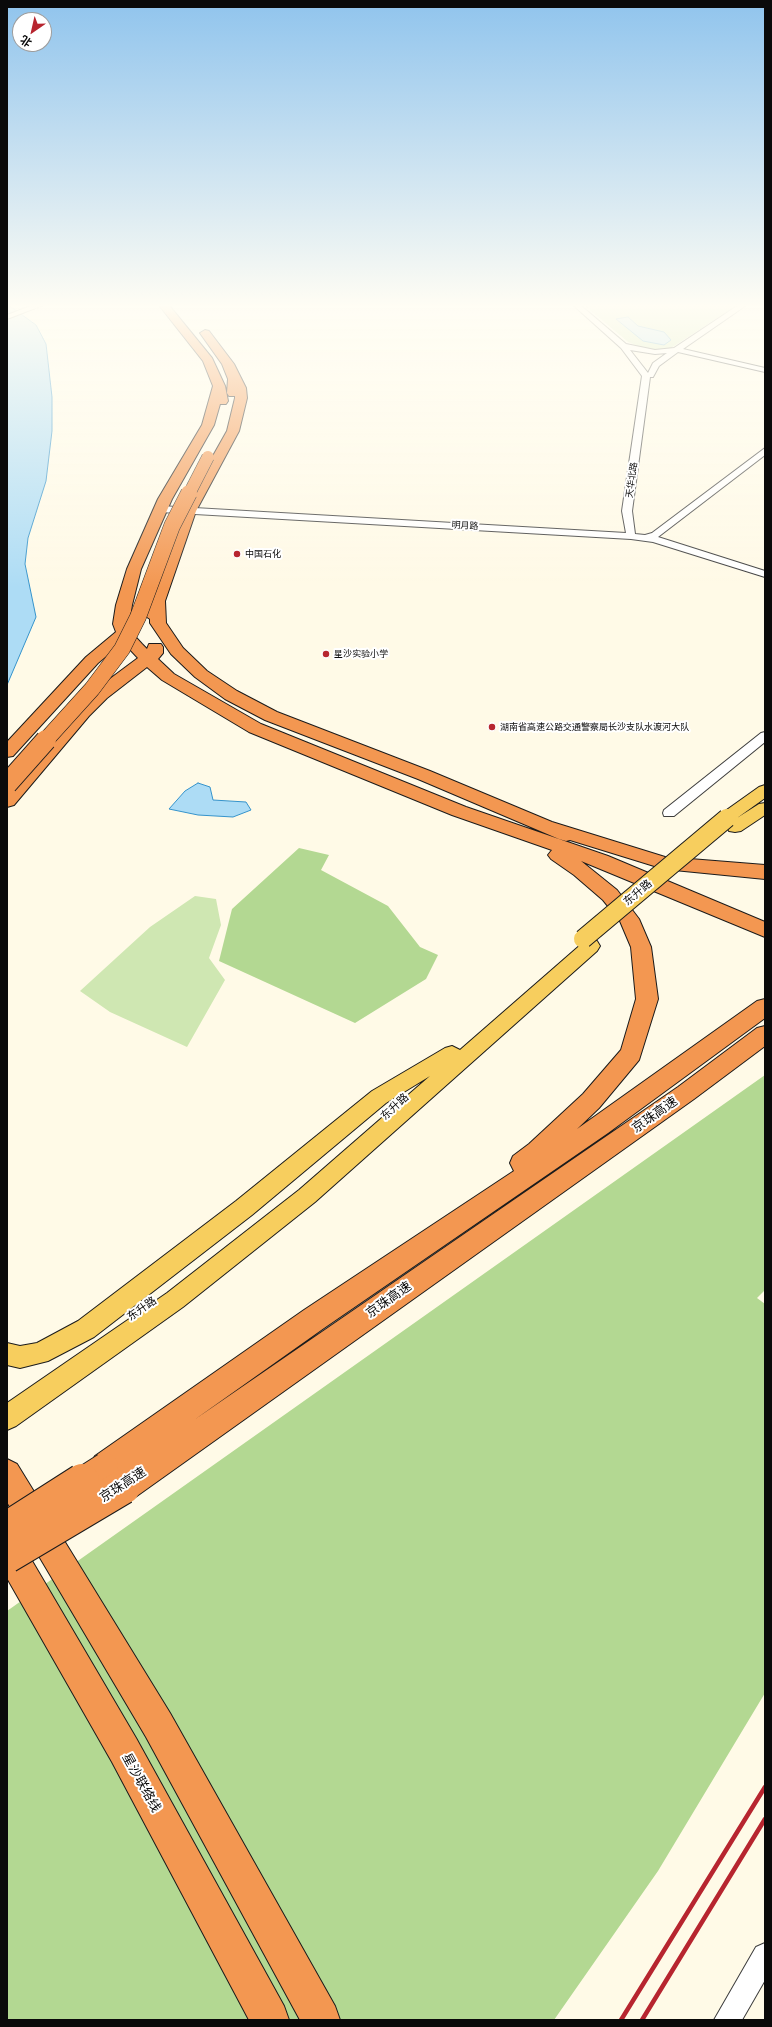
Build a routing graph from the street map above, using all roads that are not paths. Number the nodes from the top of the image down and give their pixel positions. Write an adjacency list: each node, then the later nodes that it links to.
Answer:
1 (215, 399): 8 (highway)
2 (221, 399): 7 (highway)
3 (232, 399): 7 (highway)
4 (241, 399): 9 (highway)
5 (643, 399): 10 (street, 天华北路)
6 (765, 451): 11 (street)
7 (204, 458): 22 (highway); 23 (highway, bridge)
8 (161, 507): 9 (street, 明月路); 16 (highway)
9 (190, 508): 10 (street, 明月路); 15 (highway)
10 (631, 533): 11 (street, 明月路); 12 (street, 明月路)
11 (655, 535): 12 (street); 13 (street, 明月路)
12 (644, 538): 14 (street, 明月路)
13 (765, 566)
14 (765, 574)
15 (158, 602): 17 (highway); 29 (highway)
16 (124, 633): 17 (highway); 21 (highway)
17 (148, 659): 18 (highway); 19 (highway)
18 (177, 683): 19 (highway); 30 (highway)
19 (101, 694): 25 (highway)
20 (765, 736): 27 (street)
21 (7, 752)
22 (7, 768)
23 (7, 784)
24 (765, 790): 28 (main road, 东升路)
25 (7, 801)
26 (765, 808): 28 (main road, 东升路)
27 (669, 813)
28 (731, 823): 34 (main road, 东升路)
29 (553, 828): 31 (highway); 32 (highway)
30 (525, 834): 33 (highway); 40 (highway)
31 (765, 872)
32 (765, 921)
33 (765, 930)
34 (587, 943): 38 (main road, 东升路); 42 (main road, 东升路)
35 (765, 1007): 40 (highway, 京珠高速)
36 (765, 1034): 39 (highway, 京珠高速)
37 (765, 1041): 39 (highway)
38 (452, 1053): 41 (main road); 42 (main road, 东升路)
39 (686, 1093): 46 (highway, 京珠高速)
40 (314, 1319): 46 (highway, 京珠高速)
41 (7, 1354)
42 (37, 1390): 43 (main road, 东升路); 44 (main road, 东升路)
43 (7, 1402)
44 (7, 1418)
45 (7, 1474): 52 (highway)
46 (114, 1476): 47 (highway, 京珠高速, bridge); 49 (highway, 京珠高速, bridge)
47 (7, 1529)
48 (7, 1548): 51 (highway, 星沙联络线)
49 (7, 1556)
50 (765, 1956): 53 (street)
51 (270, 2020)
52 (321, 2020)
53 (727, 2020)

